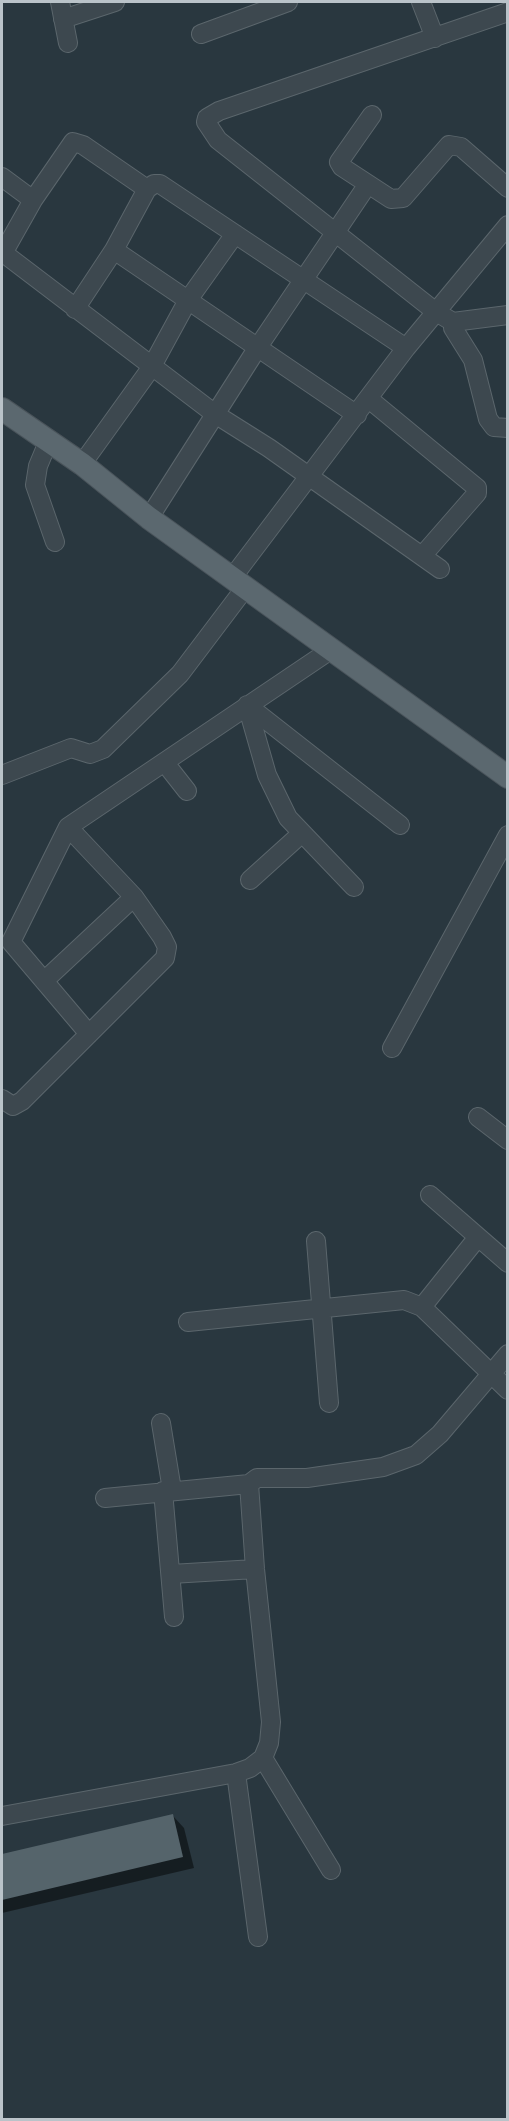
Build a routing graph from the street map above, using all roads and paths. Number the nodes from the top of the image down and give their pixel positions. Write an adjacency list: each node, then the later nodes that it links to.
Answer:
1 (115, 2): 4 (street)
2 (288, 2): 6 (street)
3 (421, 2): 7 (street)
4 (62, 10): 8 (street)
5 (507, 12): 7 (street)
6 (201, 34)
7 (435, 38): 16 (street)
8 (68, 44)
9 (372, 115): 11 (street)
10 (2, 177): 14 (street)
11 (368, 184): 12 (street); 16 (street)
12 (507, 188)
13 (147, 189): 14 (street); 17 (street); 18 (street)
14 (33, 200): 19 (street)
15 (507, 225): 23 (street)
16 (334, 230): 20 (street); 23 (street)
17 (235, 234): 20 (street); 21 (street)
18 (114, 250): 21 (street); 22 (street)
19 (2, 253): 22 (street)
20 (303, 279): 26 (street); 27 (street)
21 (188, 300): 26 (street); 28 (street)
22 (75, 309): 28 (street)
23 (436, 312): 25 (street); 27 (street)
24 (507, 315): 25 (street)
25 (453, 322): 33 (street)
26 (258, 347): 31 (street); 32 (street)
27 (406, 348): 29 (street)
28 (151, 368): 31 (street); 35 (street)
29 (369, 399): 32 (street); 39 (street)
30 (2, 411): 34 (main road)
31 (215, 414): 36 (street); 37 (street)
32 (357, 415): 36 (street)
33 (507, 428)
34 (48, 442): 35 (main road); 38 (street)
35 (82, 464): 37 (main road)
36 (307, 476): 39 (street); 41 (street)
37 (149, 518): 41 (main road)
38 (55, 542)
39 (422, 556): 40 (street)
40 (440, 569)
41 (239, 583): 42 (main road); 45 (street)
42 (332, 650): 43 (street); 46 (main road)
43 (247, 705): 44 (street); 48 (street); 50 (street)
44 (165, 763): 47 (street); 49 (street)
45 (2, 774)
46 (507, 777)
47 (187, 791)
48 (400, 825)
49 (68, 827): 54 (street); 55 (street)
50 (301, 834): 52 (street); 53 (street)
51 (507, 835): 58 (street)
52 (250, 880)
53 (354, 887)
54 (134, 897): 56 (street); 57 (street)
55 (6, 939): 56 (street)
56 (44, 981): 57 (street)
57 (90, 1034): 59 (street)
58 (392, 1048)
59 (2, 1099)
60 (478, 1117): 61 (street)
61 (507, 1140)
62 (430, 1195): 63 (street)
63 (478, 1237): 65 (street); 66 (street)
64 (316, 1241): 67 (street)
65 (507, 1263)
66 (422, 1307): 67 (street); 70 (street)
67 (321, 1310): 68 (street); 72 (street)
68 (188, 1322)
69 (507, 1354): 70 (street)
70 (489, 1375): 71 (street); 74 (street)
71 (507, 1390)
72 (329, 1404)
73 (161, 1423): 75 (street)
74 (249, 1484): 75 (street); 77 (street)
75 (167, 1491): 76 (street); 78 (street)
76 (105, 1498)
77 (255, 1569): 78 (street); 80 (street)
78 (171, 1574): 79 (street)
79 (174, 1617)
80 (263, 1758): 81 (street); 83 (street)
81 (236, 1773): 82 (street); 84 (street)
82 (2, 1816)
83 (332, 1870)
84 (258, 1937)

